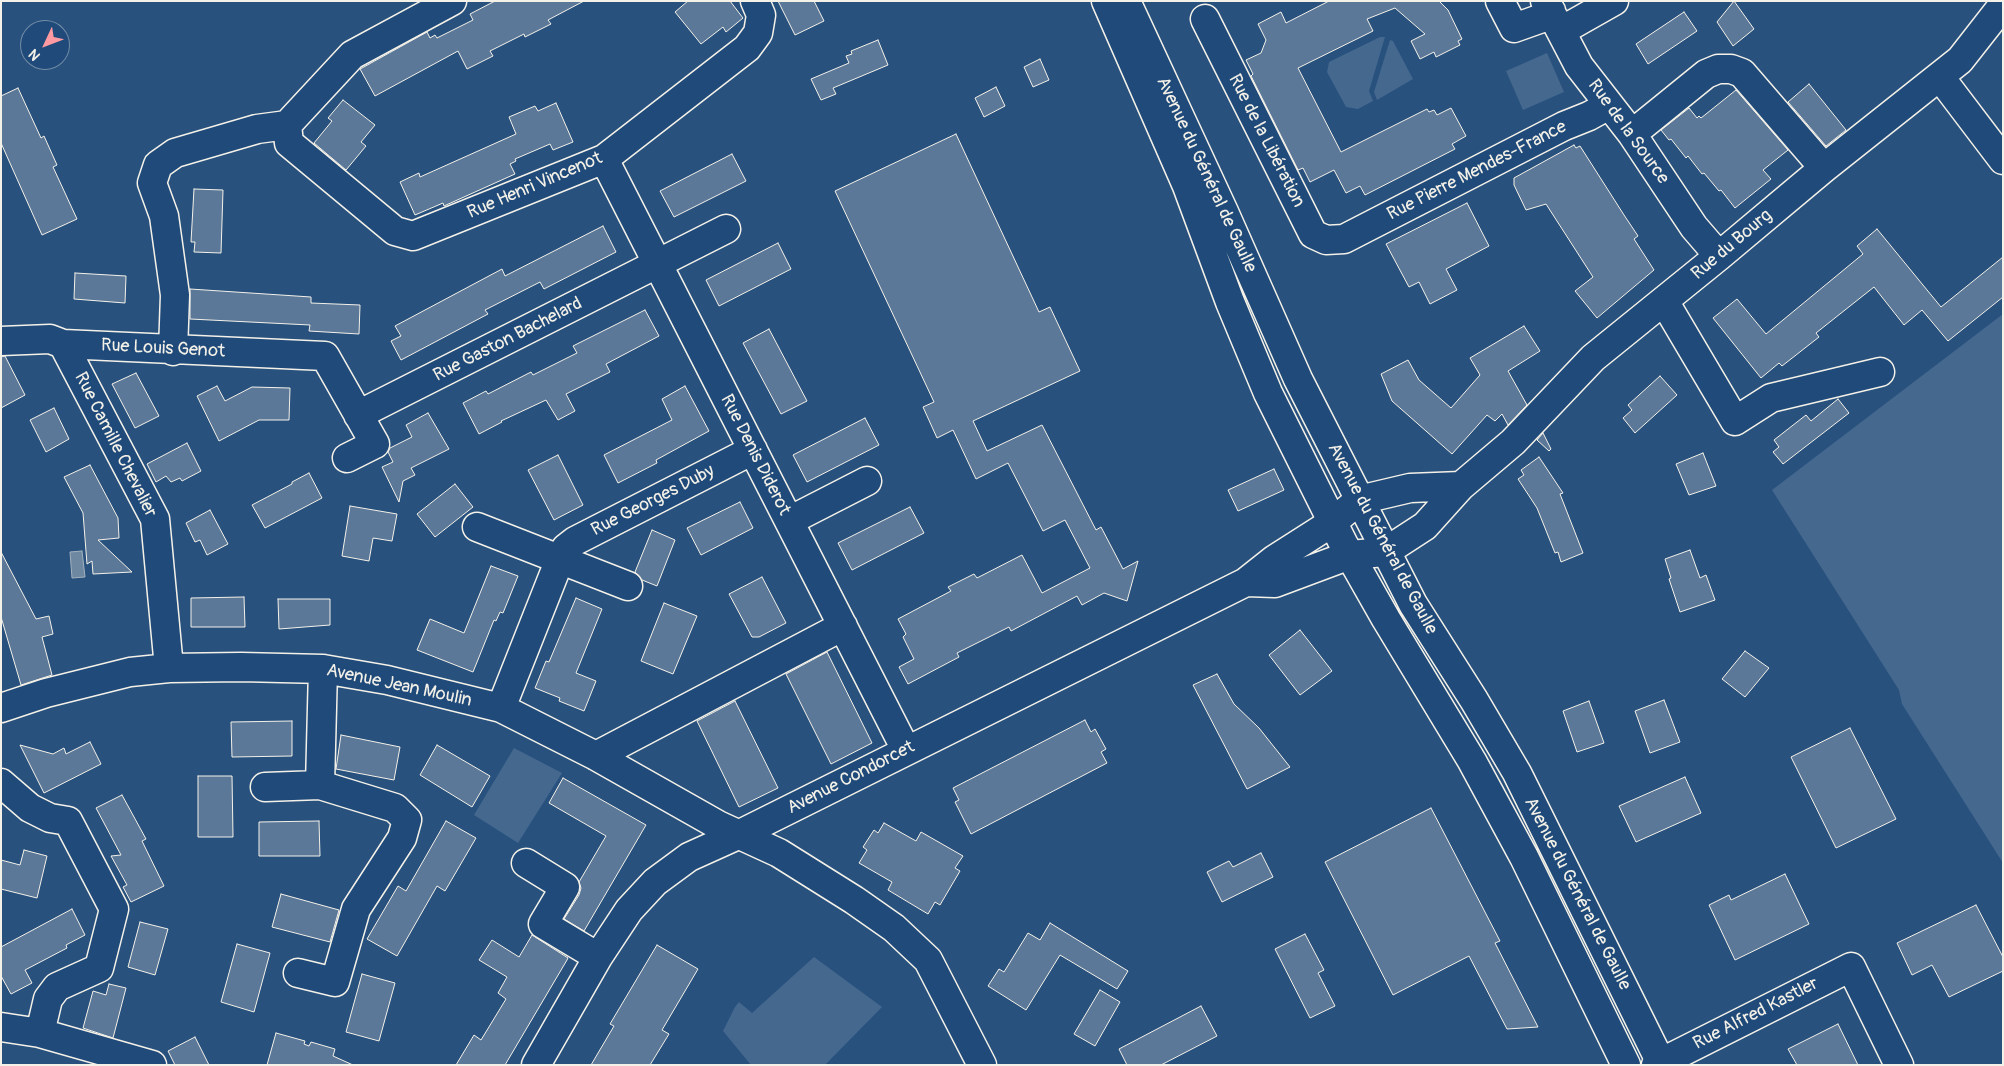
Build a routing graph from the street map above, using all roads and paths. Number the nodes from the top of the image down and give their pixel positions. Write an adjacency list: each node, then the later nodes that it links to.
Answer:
1 (452, 1): 12 (street)
2 (755, 1): 14 (street, Rue Henri Vincenot)
3 (1106, 1): 33 (street, Avenue du Général de Gaulle)
4 (1126, 1): 31 (street, Avenue du Général de Gaulle)
5 (1500, 1): 8 (street)
6 (1614, 1): 8 (street)
7 (2003, 5): 10 (street, Rue du Bourg)
8 (1552, 14): 11 (street, Rue de la Source)
9 (1205, 19): 18 (street, Rue de la Libération)
10 (1940, 77): 15 (street); 16 (street, Rue du Bourg)
11 (1609, 105): 13 (street, Rue de la Source); 18 (street, Rue Pierre Mendes-France)
12 (287, 125): 14 (street, Rue Henri Vincenot); 24 (street)
13 (1632, 134): 16 (street); 19 (street, Rue de la Source)
14 (604, 159): 20 (street, Rue Denis Diderot)
15 (2003, 160)
16 (1824, 168): 19 (street, Rue du Bourg)
17 (726, 229): 20 (street, Rue Gaston Bachelard)
18 (1344, 239)
19 (1719, 256): 21 (street, Rue du Bourg)
20 (658, 264): 26 (street, Rue Gaston Bachelard); 27 (street, Rue Denis Diderot)
21 (1664, 301): 25 (street); 30 (street, Rue du Bourg)
22 (1, 341): 23 (street, Rue Louis Genot)
23 (63, 344): 24 (street, Rue Louis Genot); 41 (street, Rue Camille Chevalier)
24 (173, 350): 26 (street, Rue Louis Genot)
25 (1880, 372)
26 (358, 416): 28 (street)
27 (753, 450): 32 (street, Rue Denis Diderot); 37 (street, Rue Georges Duby)
28 (347, 458)
29 (867, 481): 32 (street)
30 (1461, 486): 31 (street); 35 (street, Rue du Bourg)
31 (1359, 500): 33 (street, Avenue Condorcet); 35 (street, Avenue du Général de Gaulle)
32 (790, 522): 40 (street, Rue Denis Diderot)
33 (1332, 522): 36 (street, Avenue du Général de Gaulle); 38 (street, Avenue Condorcet)
34 (477, 527): 37 (street)
35 (1385, 552): 36 (street, Avenue Condorcet); 56 (street, Avenue du Général de Gaulle)
36 (1350, 555): 38 (street, Avenue Condorcet); 60 (street, Avenue du Général de Gaulle)
37 (560, 559): 39 (street); 44 (street, Rue Georges Duby)
38 (1246, 582): 45 (street, Avenue Condorcet)
39 (628, 586)
40 (843, 626): 45 (street, Rue Denis Diderot); 46 (street)
41 (169, 668): 42 (street, Avenue Jean Moulin); 43 (street, Avenue Jean Moulin)
42 (324, 669): 44 (street, Avenue Jean Moulin); 48 (street)
43 (3, 702)
44 (500, 708): 46 (street, Avenue Jean Moulin)
45 (906, 750): 50 (street, Avenue Condorcet)
46 (596, 756): 50 (street, Avenue Jean Moulin)
47 (1, 783): 55 (street)
48 (320, 785): 49 (street); 53 (street)
49 (265, 787)
50 (740, 834): 52 (street, Avenue Condorcet); 59 (street, Avenue Jean Moulin)
51 (526, 863): 52 (street)
52 (598, 957): 58 (street, Avenue Condorcet)
53 (298, 973)
54 (1, 1026): 55 (street)
55 (40, 1033): 57 (street)
56 (1660, 1064): 61 (street, Rue Alfred Kastler)
57 (152, 1065)
58 (536, 1065)
59 (982, 1065)
60 (1626, 1065)
61 (1899, 1065)

